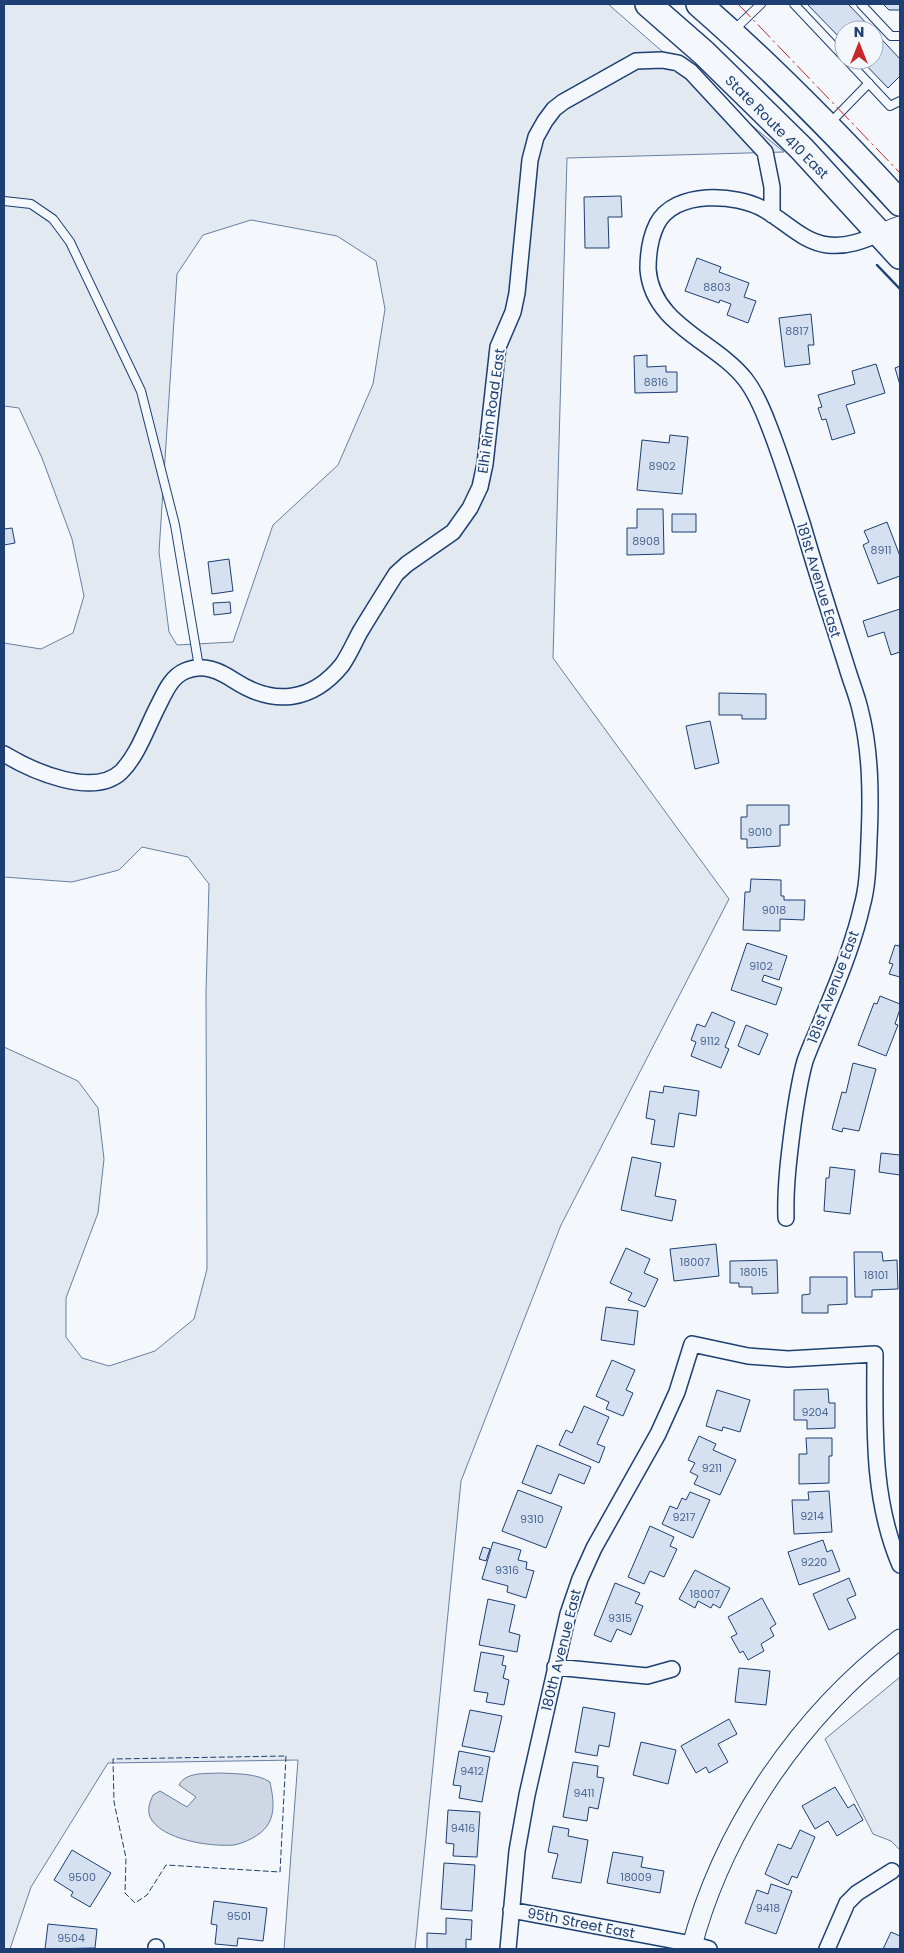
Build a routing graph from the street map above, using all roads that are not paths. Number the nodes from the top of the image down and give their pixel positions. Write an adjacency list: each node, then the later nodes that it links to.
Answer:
1 (648, 4): 16 (highway, State Route 410 East)
2 (699, 4): 6 (highway)
3 (761, 4): 6 (lane)
4 (794, 4): 8 (lane)
5 (862, 4): 7 (lane)
6 (732, 32): 12 (highway)
7 (900, 36)
8 (834, 46)
9 (857, 70): 10 (lane)
10 (869, 83): 11 (lane); 12 (lane)
11 (900, 101)
12 (828, 125): 14 (highway)
13 (4, 200): 18 (lane)
14 (900, 203)
15 (772, 214): 16 (street, 181st Avenue East); 18 (street, Elhi Rim Road East); 20 (street, 181st Avenue East)
16 (890, 230): 17 (highway, State Route 410 East)
17 (900, 256)
18 (199, 667): 19 (street)
19 (4, 754)
20 (786, 1218)
21 (900, 1565): 23 (street, 180th Avenue East)
22 (900, 1640): 27 (street)
23 (555, 1667): 24 (street); 26 (street, 180th Avenue East)
24 (672, 1669)
25 (892, 1871): 29 (street)
26 (511, 1910): 27 (street, 95th Street East); 28 (street, 180th Avenue East)
27 (697, 1948)
28 (508, 1949)
29 (827, 1949)

